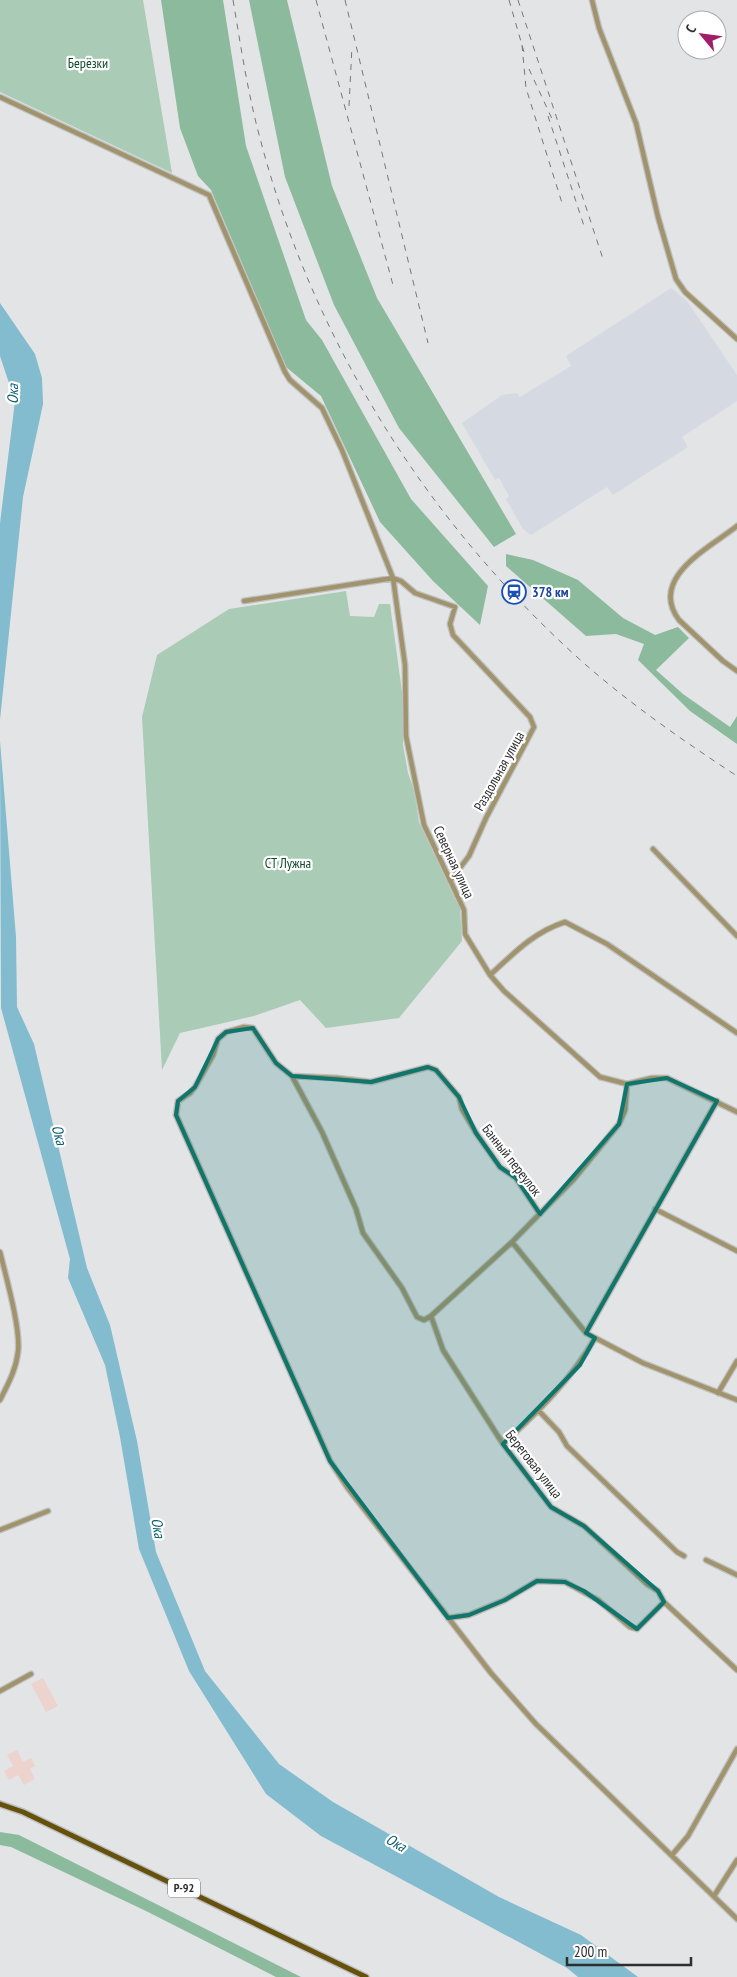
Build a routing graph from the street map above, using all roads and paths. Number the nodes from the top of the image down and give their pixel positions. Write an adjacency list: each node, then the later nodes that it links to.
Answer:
1 (592, 0): 3 (street)
2 (0, 97): 5 (street, Северная улица)
3 (737, 339)
4 (737, 526): 7 (street)
5 (393, 578): 6 (street); 9 (street, Северная улица); 9 (street, Раздольная улица)
6 (244, 602)
7 (737, 670)
8 (653, 849): 10 (street)
9 (450, 881): 11 (street, Северная улица)
10 (737, 936)
11 (490, 975): 12 (street); 14 (street, Северная улица)
12 (737, 1033)
13 (292, 1076): 18 (street, Банный переулок); 22 (street); 37 (street)
14 (627, 1084): 15 (street, Северная улица); 18 (street)
15 (717, 1101): 16 (street, Северная улица); 17 (street)
16 (737, 1112)
17 (655, 1209): 20 (street); 23 (street)
18 (540, 1214): 19 (street)
19 (512, 1242): 22 (street); 23 (street)
20 (737, 1251)
21 (0, 1252): 27 (street)
22 (432, 1316): 30 (street, Береговая улица)
23 (586, 1333): 24 (street)
24 (596, 1338): 26 (street); 29 (street)
25 (737, 1361): 26 (street)
26 (718, 1393): 28 (street)
27 (0, 1400)
28 (737, 1400)
29 (540, 1411): 30 (street); 33 (street)
30 (503, 1444): 36 (street, Береговая улица)
31 (48, 1511): 32 (street)
32 (0, 1530)
33 (684, 1556)
34 (706, 1560): 35 (street)
35 (737, 1575)
36 (664, 1602): 37 (street); 38 (street)
37 (448, 1618): 43 (street)
38 (737, 1670)
39 (31, 1674): 40 (street)
40 (0, 1691)
41 (737, 1749): 43 (street)
42 (0, 1804): 47 (main road, Р-92)
43 (672, 1855): 45 (street)
44 (737, 1860): 45 (street)
45 (714, 1896): 46 (street)
46 (737, 1919)
47 (366, 1977)

